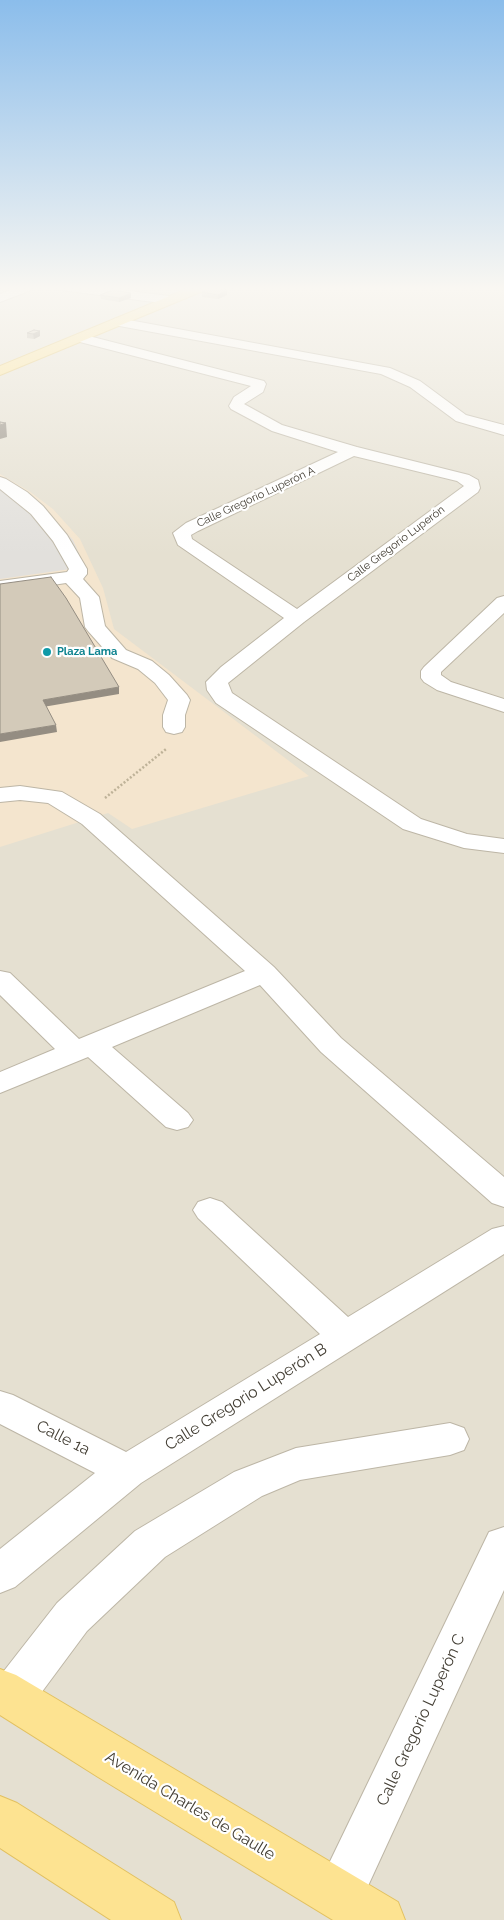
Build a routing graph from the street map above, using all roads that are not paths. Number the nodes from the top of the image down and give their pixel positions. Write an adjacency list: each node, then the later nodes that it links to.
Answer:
1 (226, 376): 4 (street, Calle Gregorio Luperón)
2 (396, 376): 3 (street)
3 (504, 430)
4 (352, 451): 9 (street, Calle Gregorio Luperón A); 9 (street, Calle Gregorio Luperón)
5 (0, 482): 6 (street)
6 (71, 577): 7 (street); 11 (street)
7 (0, 587)
8 (504, 602): 10 (street)
9 (297, 618): 13 (street, Calle Gregorio Luperón)
10 (504, 706)
11 (174, 727)
12 (0, 796): 14 (street)
13 (504, 846)
14 (264, 973): 16 (street); 19 (street)
15 (0, 979): 16 (street)
16 (83, 1048): 17 (street); 18 (street)
17 (0, 1083)
18 (177, 1120)
19 (504, 1195)
20 (210, 1210): 22 (street)
21 (504, 1238): 22 (street, Calle Gregorio Luperón B)
22 (346, 1336): 25 (street, Calle Gregorio Luperón B)
23 (0, 1406): 25 (street, Calle 1a)
24 (450, 1439): 28 (street)
25 (127, 1470): 27 (street, Calle Gregorio Luperón B)
26 (504, 1546): 30 (street, Calle Gregorio Luperón C)
27 (0, 1574)
28 (5, 1693): 30 (main road, Avenida Charles de Gaulle)
29 (0, 1820): 31 (main road)
30 (339, 1895): 32 (main road, Avenida Charles de Gaulle)
31 (156, 1920)
32 (380, 1920)

